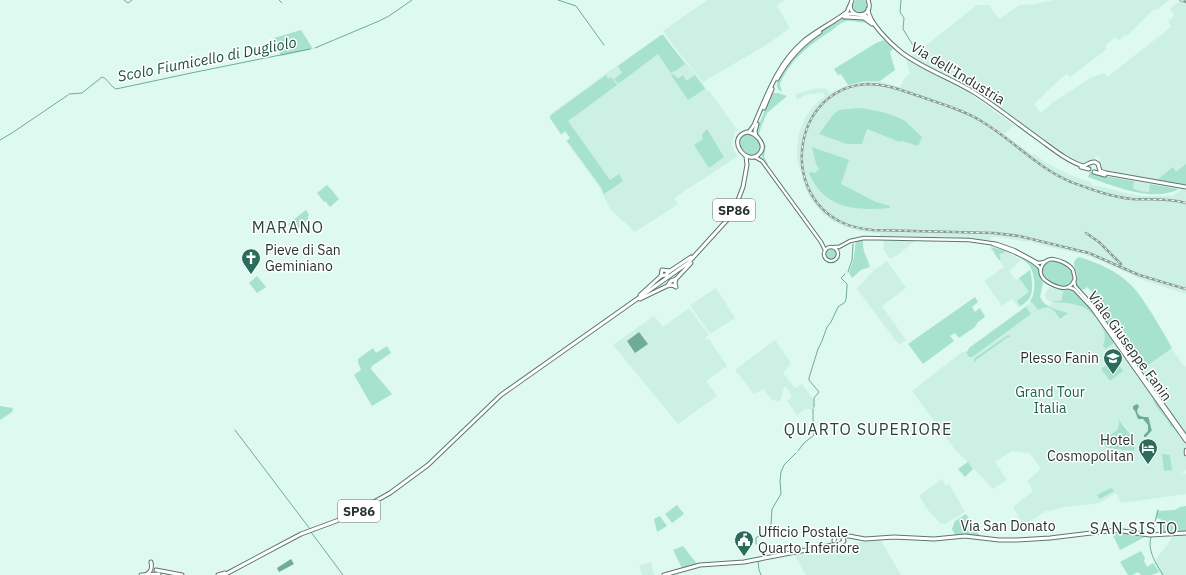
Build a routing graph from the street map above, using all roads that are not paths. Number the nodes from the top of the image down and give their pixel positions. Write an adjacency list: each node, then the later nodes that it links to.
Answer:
1 (868, 0): 3 (main road)
2 (851, 2): 4 (main road); 8 (main road)
3 (868, 9): 5 (main road); 14 (main road, Via dell'Industria)
4 (855, 14): 5 (main road); 6 (main road)
5 (861, 15): 7 (main road, Via dell'Industria)
6 (843, 18): 7 (main road); 9 (main road)
7 (872, 24): 17 (main road, Via dell'Industria)
8 (749, 132): 9 (main road); 11 (main road)
9 (756, 136): 10 (main road)
10 (761, 152): 12 (main road); 13 (main road)
11 (746, 156): 12 (main road); 15 (main road, SP86)
12 (754, 157): 13 (main road); 15 (main road, SP86)
13 (762, 161): 20 (main road)
14 (1090, 162): 16 (main road); 17 (main road)
15 (747, 165): 23 (main road, SP86)
16 (1099, 167): 18 (main road); 19 (main road)
17 (1089, 169): 18 (main road)
18 (1094, 172): 19 (main road)
19 (1186, 188)
20 (821, 242): 24 (main road); 26 (main road)
21 (983, 242): 22 (main road); 28 (main road); 29 (main road)
22 (844, 245): 25 (main road); 27 (main road)
23 (704, 246): 30 (main road); 32 (main road); 36 (main road, SP86)
24 (829, 247): 25 (main road); 26 (main road)
25 (834, 247): 27 (main road)
26 (824, 250): 27 (main road)
27 (838, 252)
28 (1045, 262): 29 (main road); 33 (main road)
29 (1041, 270): 35 (main road)
30 (670, 271): 31 (main road); 31 (main road)
31 (661, 276): 36 (main road)
32 (676, 279): 34 (main road); 34 (main road)
33 (1074, 281): 35 (main road); 37 (main road, Viale Giuseppe Fanin)
34 (666, 286): 36 (main road)
35 (1068, 287): 38 (main road, Viale Giuseppe Fanin)
36 (633, 302): 49 (main road, SP86)
37 (1186, 437)
38 (1186, 441)
39 (1186, 450): 40 (main road)
40 (1186, 454)
41 (1186, 533): 43 (main road, Via San Donato)
42 (842, 536): 43 (main road, Via San Donato); 44 (main road); 45 (main road)
43 (853, 536): 44 (main road)
44 (844, 541): 45 (main road)
45 (835, 543): 56 (main road)
46 (151, 562): 52 (main road)
47 (156, 570): 48 (main road)
48 (165, 572): 50 (main road); 53 (main road)
49 (231, 572): 54 (main road); 55 (main road, SP86)
50 (160, 574): 52 (main road)
51 (141, 575): 52 (main road)
52 (145, 575)
53 (182, 575)
54 (218, 575)
55 (224, 575)
56 (664, 575)

